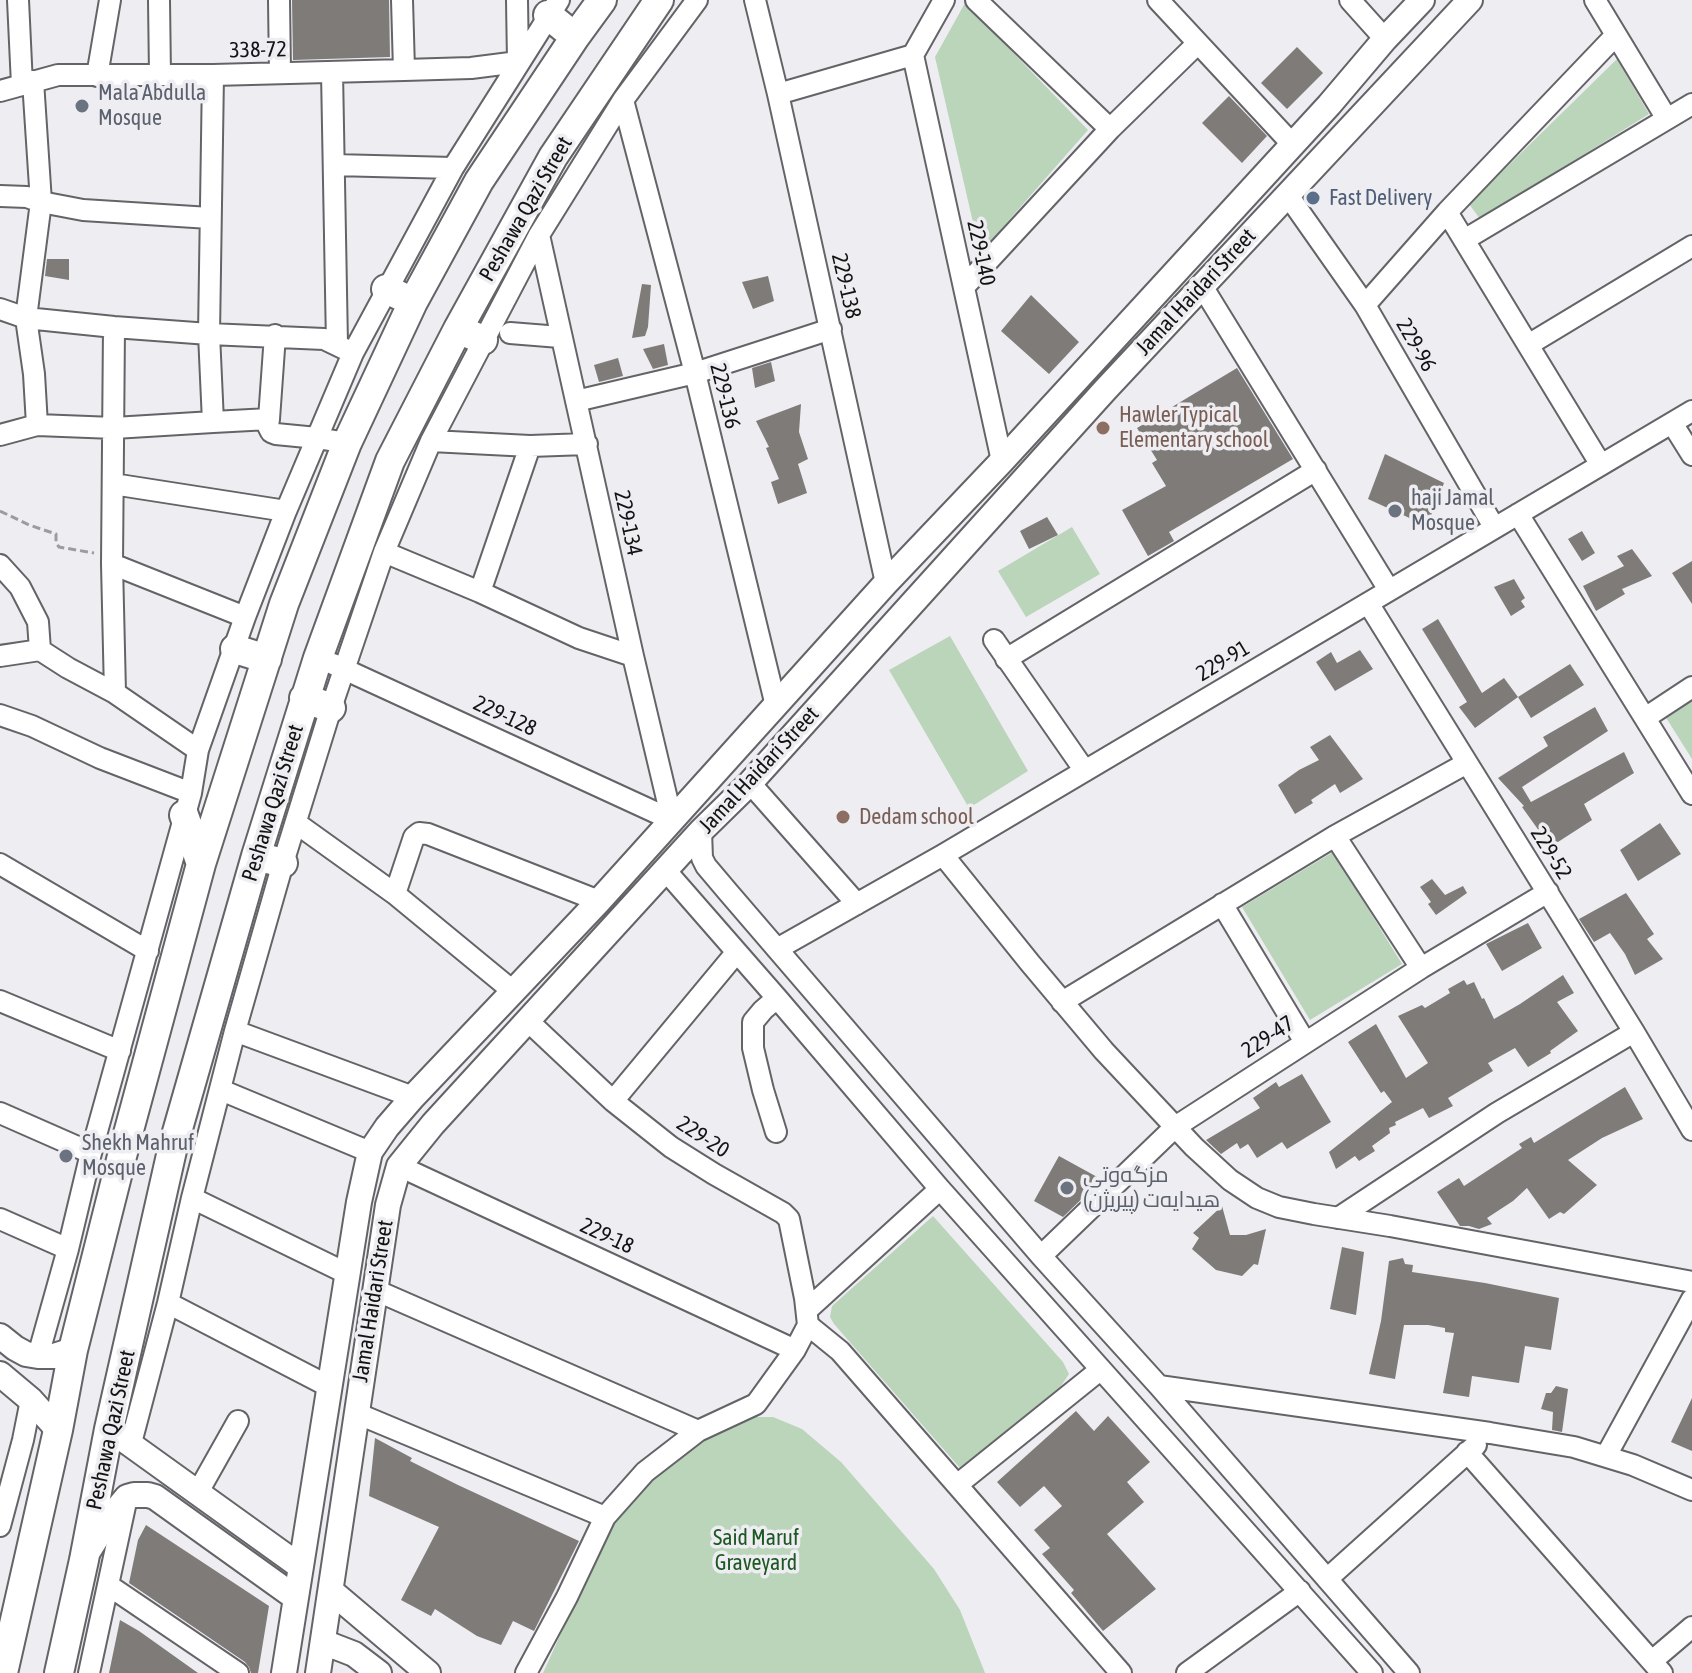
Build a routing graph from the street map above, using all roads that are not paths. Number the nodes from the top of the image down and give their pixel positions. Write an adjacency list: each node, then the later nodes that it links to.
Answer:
1 (18, 0): 31 (street)
2 (110, 0): 30 (street)
3 (159, 0): 28 (street)
4 (279, 0): 27 (street)
5 (402, 0): 25 (street)
6 (517, 0): 24 (street)
7 (602, 0): 20 (highway)
8 (659, 0): 62 (highway, Peshawa Qazi Street)
9 (697, 0): 34 (street)
10 (755, 0): 33 (street, 229-138)
11 (944, 0): 23 (street)
12 (976, 0): 39 (street)
13 (1158, 0): 22 (street)
14 (1350, 0): 21 (street)
15 (1422, 0): 21 (main road, Jamal Haidari Street)
16 (1470, 0): 38 (main road, Jamal Haidari Street)
17 (1595, 0): 19 (street)
18 (553, 8): 20 (highway); 24 (street)
19 (1616, 35): 37 (street); 46 (street)
20 (575, 37): 54 (highway)
21 (1385, 39): 36 (main road, Jamal Haidari Street)
22 (1197, 44): 39 (street); 40 (street)
23 (913, 55): 33 (street); 52 (street, 229-140)
24 (518, 62): 25 (street, 338-72); 42 (street)
25 (404, 70): 26 (street, 338-72)
26 (332, 72): 27 (street, 338-72); 41 (street)
27 (280, 73): 29 (street, 338-72)
28 (160, 75): 29 (street, 338-72); 30 (street, 338-72)
29 (213, 75): 47 (street)
30 (97, 76): 31 (street, 338-72)
31 (28, 83): 32 (street, 338-72); 45 (street)
32 (0, 91)
33 (778, 94): 59 (street, 229-138)
34 (623, 100): 48 (street); 67 (street, 229-136)
35 (1692, 104): 37 (street)
36 (1329, 105): 38 (main road); 40 (main road, Jamal Haidari Street)
37 (1667, 119): 49 (street)
38 (1351, 127): 43 (main road, Jamal Haidari Street)
39 (1110, 129): 52 (street)
40 (1293, 145): 82 (main road, Jamal Haidari Street)
41 (334, 165): 42 (street); 66 (street)
42 (453, 168): 53 (street)
43 (1287, 194): 51 (main road, Jamal Haidari Street); 55 (street, 229-96)
44 (0, 196): 45 (street)
45 (41, 202): 47 (street); 57 (street)
46 (1447, 212): 49 (street); 55 (street)
47 (210, 218): 61 (street)
48 (539, 235): 62 (street); 64 (street, 229-134)
49 (1464, 240): 65 (street)
50 (1692, 246): 65 (street)
51 (1202, 286): 84 (street); 115 (main road, Jamal Haidari Street)
52 (964, 287): 82 (street, 229-140)
53 (386, 289): 54 (highway); 66 (street)
54 (413, 302): 78 (highway)
55 (1365, 305): 88 (street, 229-96)
56 (0, 309): 57 (street)
57 (26, 318): 58 (street); 73 (street)
58 (114, 327): 61 (street); 74 (street)
59 (831, 329): 67 (street); 92 (street, 229-138)
60 (510, 333): 64 (street)
61 (209, 334): 63 (street); 71 (street)
62 (470, 334): 77 (street); 104 (highway, Peshawa Qazi Street)
63 (275, 335): 66 (street); 70 (street)
64 (560, 337): 68 (street, 229-134)
65 (1528, 345): 83 (street)
66 (345, 349): 76 (street)
67 (695, 373): 68 (street); 108 (street, 229-136)
68 (576, 401): 79 (street, 229-134)
69 (1692, 411): 72 (street, 229-91)
70 (269, 419): 71 (street); 76 (street)
71 (213, 422): 74 (street)
72 (1672, 423): 81 (street); 83 (street, 229-91)
73 (37, 425): 74 (street); 75 (street)
74 (114, 428): 85 (street)
75 (0, 435)
76 (317, 438): 78 (street); 86 (street)
77 (431, 441): 80 (street); 89 (street)
78 (347, 443): 102 (highway)
79 (587, 444): 80 (street); 101 (street, 229-134)
80 (530, 446): 94 (street)
81 (1692, 455)
82 (1002, 461): 92 (main road, Jamal Haidari Street)
83 (1601, 465): 87 (street, 229-91)
84 (1316, 470): 93 (street); 103 (street)
85 (113, 484): 86 (street); 90 (street)
86 (286, 511): 96 (street)
87 (1518, 514): 88 (street, 229-91); 111 (street)
88 (1494, 527): 93 (street, 229-91)
89 (384, 552): 94 (street); 104 (street)
90 (112, 564): 96 (street); 106 (street)
91 (0, 565): 99 (street)
92 (886, 583): 108 (main road, Jamal Haidari Street)
93 (1389, 590): 95 (street, 229-91)
94 (480, 592): 101 (street)
95 (1368, 603): 113 (street, 229-52); 114 (street, 229-91)
96 (245, 617): 98 (street)
97 (994, 640): 103 (street)
98 (235, 649): 102 (highway); 112 (street)
99 (40, 650): 100 (street); 106 (street)
100 (0, 656)
101 (633, 656): 118 (street, 229-134)
102 (267, 659): 125 (highway)
103 (1006, 659): 114 (street)
104 (331, 663): 107 (highway, Peshawa Qazi Street); 109 (street); 118 (street, 229-128)
105 (1692, 687): 111 (street)
106 (115, 693): 112 (street)
107 (304, 698): 109 (highway); 123 (highway, Peshawa Qazi Street)
108 (776, 706): 118 (main road, Jamal Haidari Street)
109 (331, 708): 119 (street)
110 (0, 715): 117 (street)
111 (1645, 718): 116 (street)
112 (198, 750): 117 (street)
113 (1467, 763): 121 (street); 128 (street, 229-52)
114 (1085, 771): 122 (street, 229-91)
115 (750, 783): 120 (main road, Jamal Haidari Street); 131 (street)
116 (1692, 794)
117 (188, 804): 125 (highway); 135 (street)
118 (672, 820): 130 (main road, Jamal Haidari Street)
119 (296, 823): 123 (street); 129 (street)
120 (701, 831): 126 (main road, Jamal Haidari Street); 127 (street)
121 (1335, 836): 132 (street); 137 (street)
122 (943, 855): 131 (street, 229-91); 141 (street)
123 (270, 859): 143 (street); 187 (highway, Peshawa Qazi Street)
124 (0, 864): 135 (street)
125 (201, 864): 174 (highway)
126 (666, 871): 133 (street); 142 (main road, Jamal Haidari Street)
127 (728, 892): 133 (street); 134 (street)
128 (1548, 892): 137 (street, 229-47); 144 (street, 229-52)
129 (395, 894): 130 (street); 138 (street)
130 (599, 901): 138 (main road, Jamal Haidari Street)
131 (857, 904): 134 (street, 229-91)
132 (1222, 904): 141 (street); 145 (street)
133 (703, 912): 136 (street)
134 (777, 949): 155 (street)
135 (148, 951): 146 (street)
136 (736, 953): 139 (street); 149 (street)
137 (1421, 968): 145 (street, 229-47)
138 (514, 992): 148 (main road, Jamal Haidari Street)
139 (777, 998): 153 (street); 158 (street)
140 (0, 1001): 146 (street)
141 (1062, 1002): 151 (street)
142 (528, 1021): 149 (street, 229-20); 157 (main road, Jamal Haidari Street)
143 (235, 1031): 147 (street); 148 (street)
144 (1634, 1032): 152 (street, 229-52); 161 (street)
145 (1305, 1042): 151 (street, 229-47)
146 (120, 1051): 156 (street)
147 (221, 1090): 154 (street); 160 (street)
148 (413, 1097): 154 (main road, Jamal Haidari Street)
149 (613, 1101): 170 (street, 229-20)
150 (0, 1113): 156 (street)
151 (1175, 1127): 161 (street); 164 (street, 229-47)
152 (1692, 1130)
153 (776, 1132)
154 (370, 1152): 165 (main road, Jamal Haidari Street)
155 (951, 1152): 158 (street); 164 (street)
156 (91, 1153): 163 (street)
157 (399, 1166): 167 (main road, Jamal Haidari Street); 175 (street, 229-18)
158 (924, 1171): 159 (street)
159 (940, 1189): 170 (street); 177 (street)
160 (192, 1198): 165 (street); 169 (street)
161 (1338, 1218): 166 (street)
162 (0, 1219): 163 (street)
163 (68, 1249): 176 (street)
164 (1041, 1256): 179 (street)
165 (348, 1274): 171 (main road, Jamal Haidari Street)
166 (1692, 1282)
167 (375, 1290): 173 (main road, Jamal Haidari Street); 185 (street)
168 (1692, 1299): 189 (street)
169 (168, 1303): 180 (street); 187 (street)
170 (808, 1318): 175 (street); 190 (street)
171 (338, 1335): 173 (main road); 180 (main road, Jamal Haidari Street)
172 (0, 1336): 176 (main road)
173 (367, 1341): 182 (main road, Jamal Haidari Street)
174 (73, 1350): 176 (main road); 184 (highway)
175 (795, 1350): 185 (street)
176 (38, 1356)
177 (1100, 1370): 190 (street); 203 (street)
178 (0, 1374): 181 (main road)
179 (1159, 1386): 186 (street); 200 (street)
180 (330, 1387): 199 (main road, Jamal Haidari Street)
181 (31, 1400): 184 (main road); 195 (street)
182 (356, 1413): 194 (street); 205 (main road, Jamal Haidari Street)
183 (238, 1421): 192 (street)
184 (58, 1430): 197 (highway)
185 (698, 1431): 194 (street)
186 (1490, 1433): 188 (street); 189 (street)
187 (120, 1436): 192 (main road); 198 (highway, Peshawa Qazi Street)
188 (1467, 1452): 200 (street); 209 (street)
189 (1606, 1456): 191 (street)
190 (957, 1485): 219 (street)
191 (1692, 1490)
192 (198, 1492): 199 (main road)
193 (127, 1497): 198 (main road); 201 (main road); 202 (street)
194 (605, 1517): 218 (street)
195 (0, 1519): 196 (street); 197 (street)
196 (0, 1526)
197 (32, 1538): 210 (highway)
198 (84, 1560): 211 (highway, Peshawa Qazi Street)
199 (294, 1562): 201 (main road); 204 (main road, Jamal Haidari Street)
200 (1327, 1579): 208 (street)
201 (271, 1581): 204 (main road)
202 (108, 1585): 212 (street); 213 (street)
203 (1300, 1591): 220 (street); 221 (street)
204 (296, 1598): 214 (main road, Jamal Haidari Street)
205 (340, 1599): 207 (main road, Jamal Haidari Street); 217 (main road)
206 (1692, 1627): 209 (street)
207 (329, 1644): 215 (main road, Jamal Haidari Street); 216 (main road)
208 (1393, 1654): 221 (street); 222 (street)
209 (1657, 1667)
210 (3, 1673)
211 (59, 1673)
212 (89, 1673)
213 (238, 1673)
214 (284, 1673)
215 (318, 1673)
216 (379, 1673)
217 (428, 1673)
218 (526, 1673)
219 (1121, 1673)
220 (1187, 1673)
221 (1372, 1673)
222 (1409, 1673)

